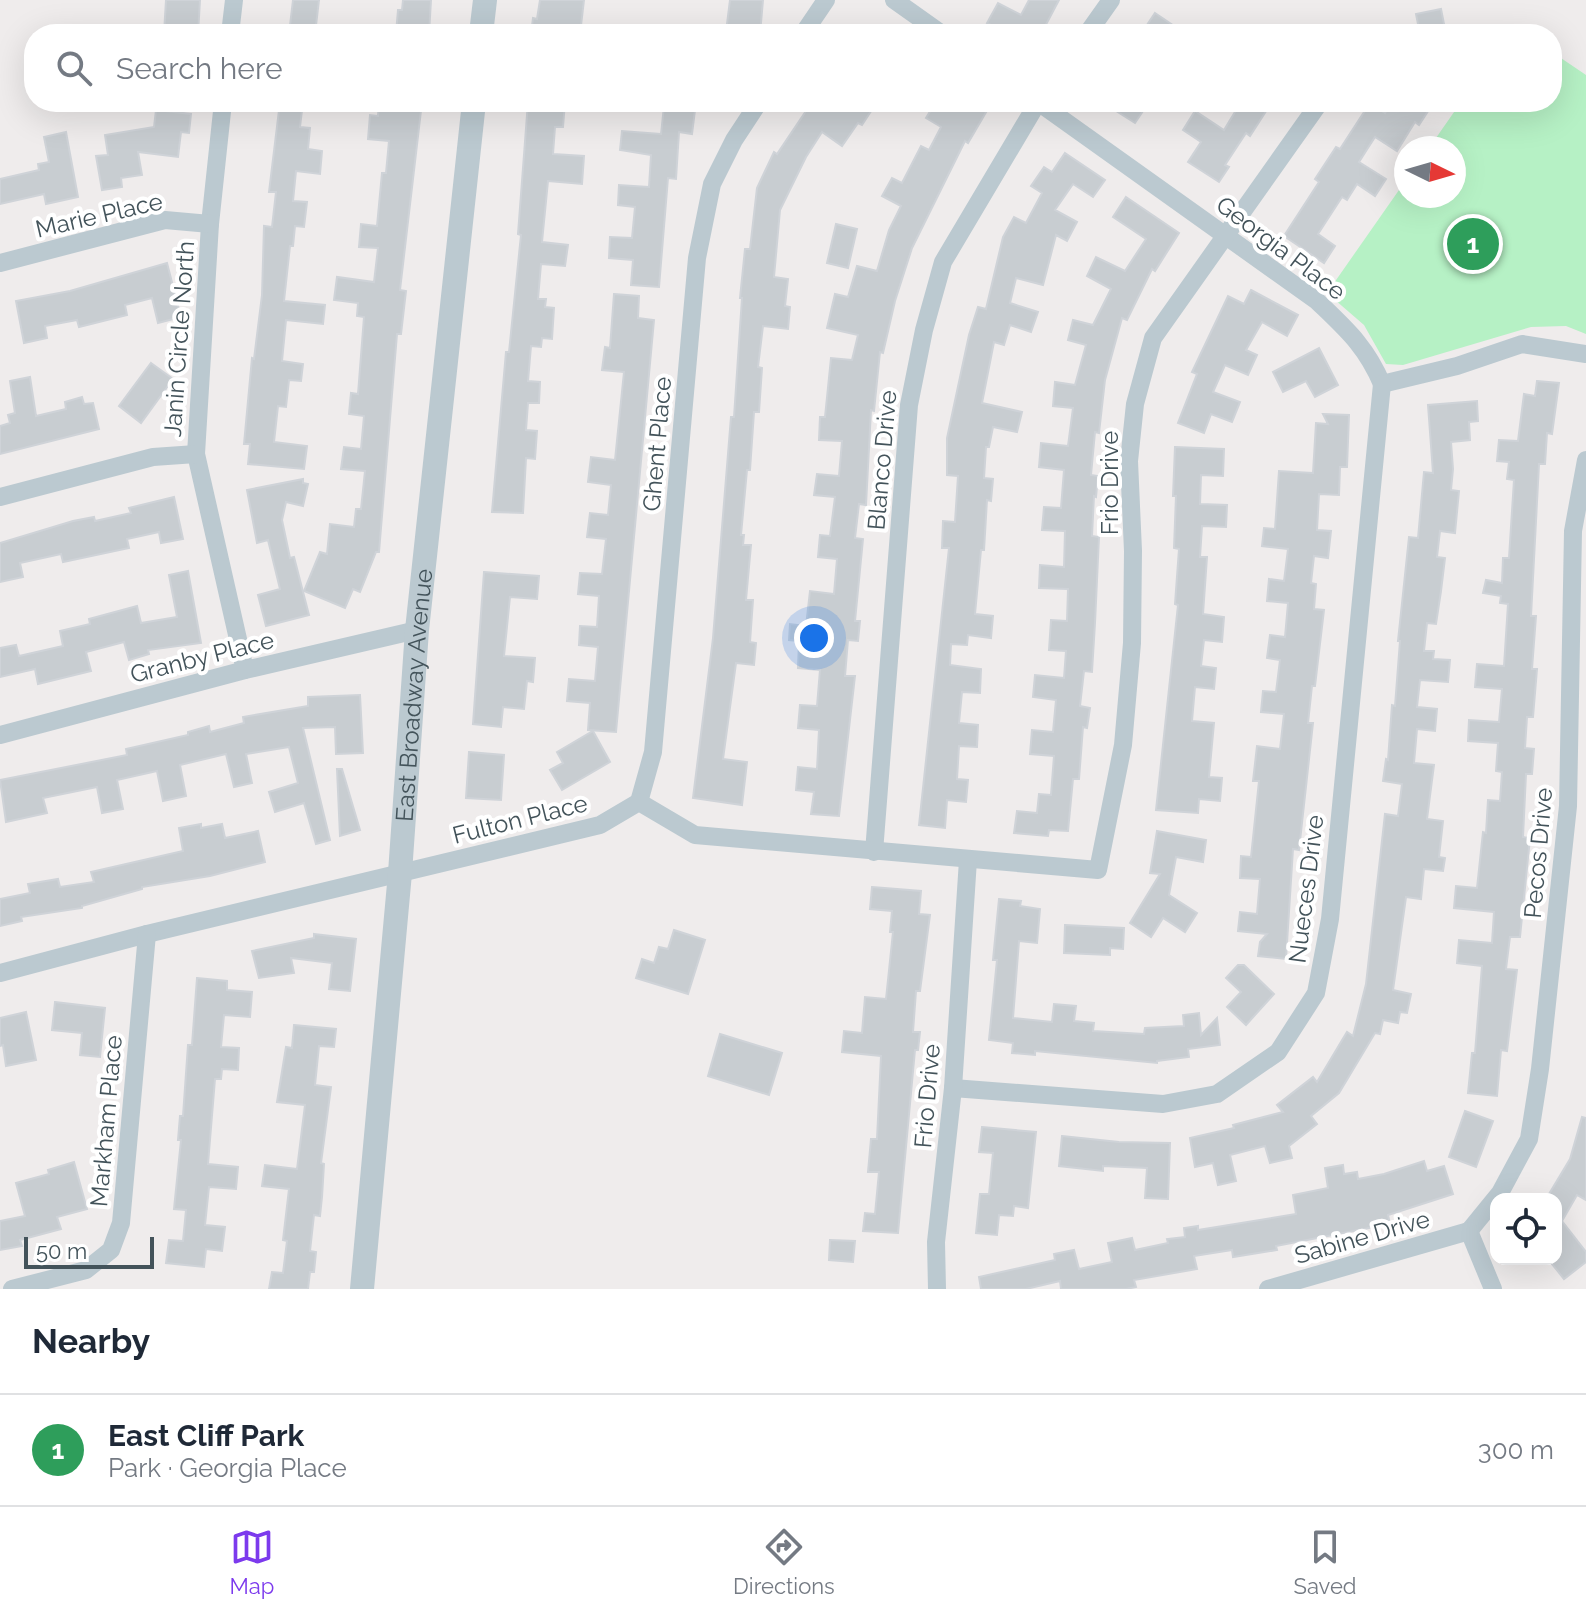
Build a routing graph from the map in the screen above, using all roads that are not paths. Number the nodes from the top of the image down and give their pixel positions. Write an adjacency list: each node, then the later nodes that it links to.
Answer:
1 (234, 0): 6 (street)
2 (485, 0): 7 (street)
3 (826, 0): 8 (street)
4 (894, 0): 9 (street)
5 (1111, 0): 10 (street)
6 (231, 24)
7 (482, 24)
8 (810, 24)
9 (928, 24)
10 (1094, 24)
11 (222, 112): 17 (street, Janin Circle North)
12 (473, 112): 25 (street, East Broadway Avenue)
13 (752, 112): 28 (street, Ghent Place)
14 (1032, 112): 29 (street, Blanco Drive)
15 (1052, 112): 18 (street, Georgia Place)
16 (1313, 112): 18 (street, Frio Drive)
17 (210, 224): 19 (street, Marie Place); 22 (street, Janin Circle North)
18 (1225, 235): 21 (street, Georgia Place); 30 (street, Frio Drive)
19 (0, 263)
20 (1586, 354): 21 (street)
21 (1382, 384): 34 (street, Nueces Drive)
22 (196, 454): 24 (street); 26 (street, Janin Circle North)
23 (1586, 460): 35 (street, Pecos Drive)
24 (0, 497)
25 (417, 630): 26 (street, Granby Place); 31 (street, East Broadway Avenue)
26 (245, 670): 27 (street, Granby Place)
27 (0, 735)
28 (639, 802): 29 (street); 31 (street, Fulton Place)
29 (874, 852): 30 (street)
30 (968, 860): 34 (street, Frio Drive)
31 (400, 873): 32 (street, Fulton Place); 37 (street, East Broadway Avenue)
32 (147, 934): 33 (street, Fulton Place); 36 (street, Markham Place)
33 (0, 973)
34 (953, 1088): 38 (street, Frio Drive)
35 (1469, 1231): 39 (street, Sabine Drive); 40 (street)
36 (12, 1289)
37 (362, 1289)
38 (937, 1289)
39 (1268, 1289)
40 (1493, 1289)

